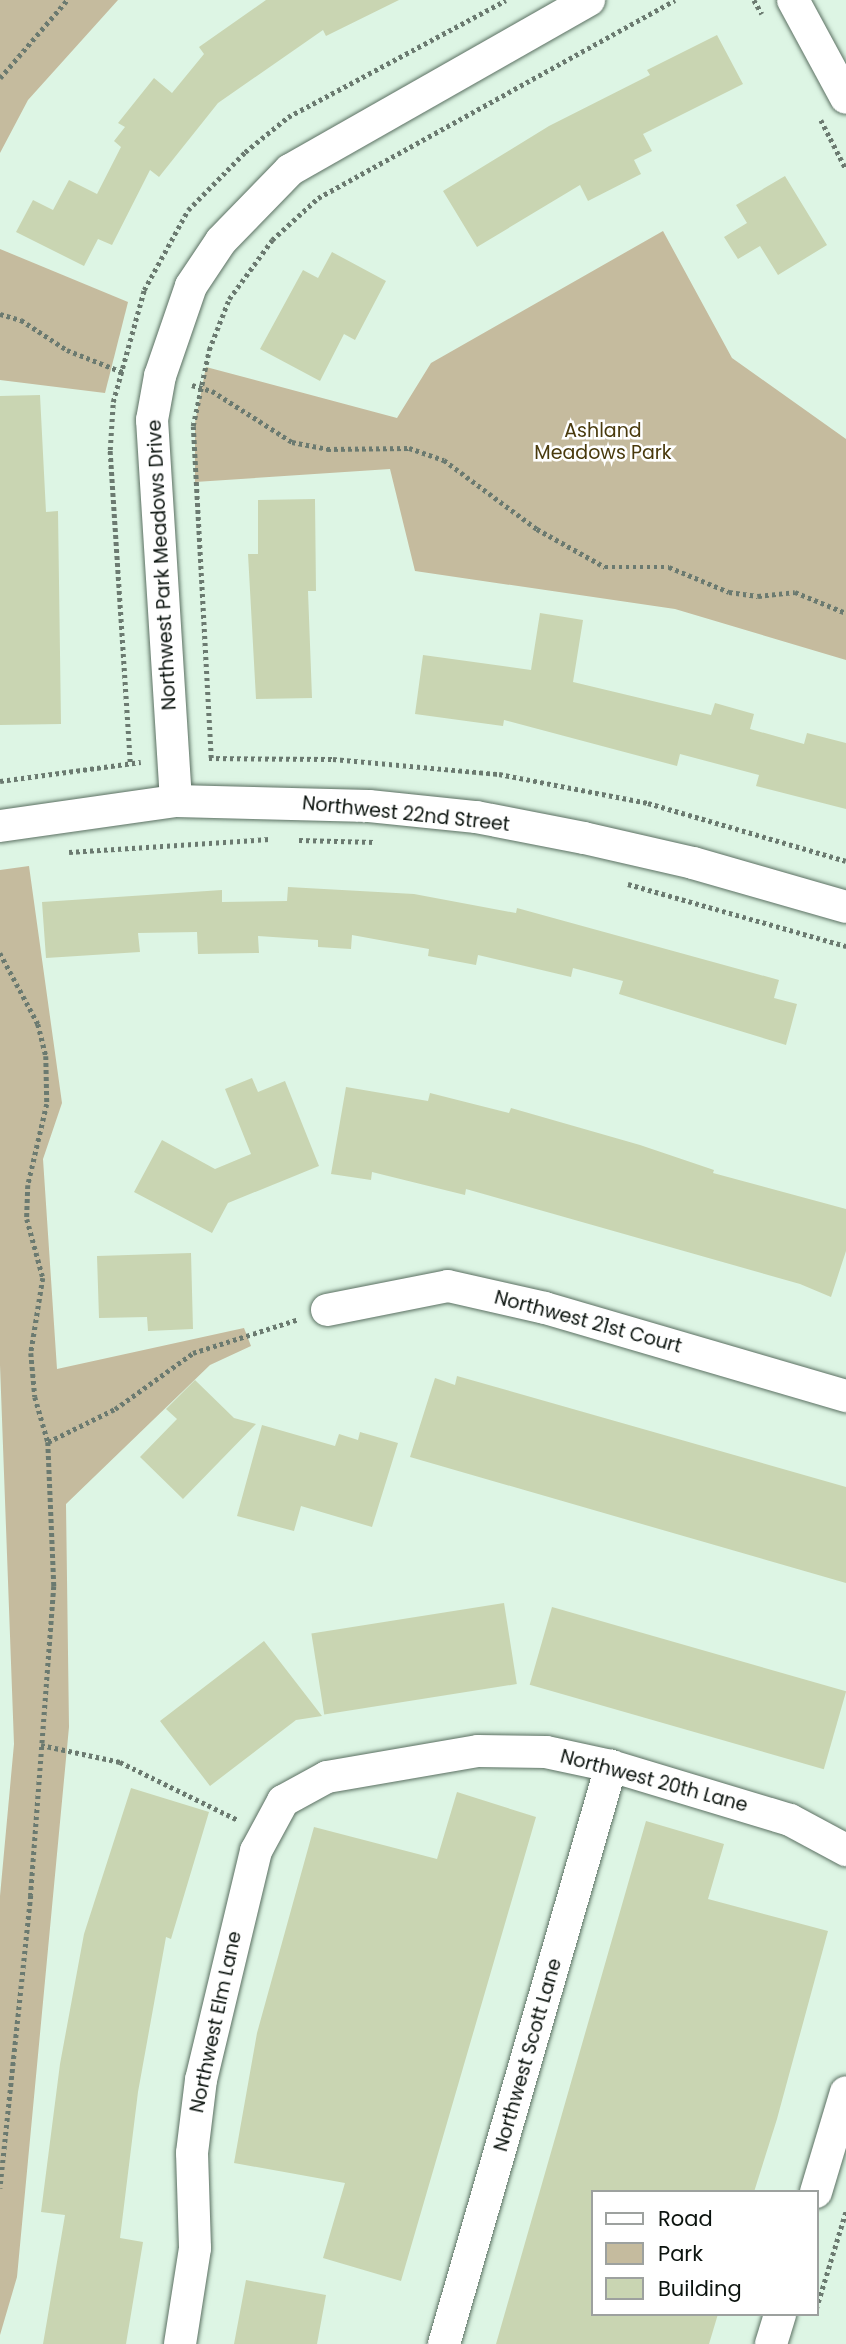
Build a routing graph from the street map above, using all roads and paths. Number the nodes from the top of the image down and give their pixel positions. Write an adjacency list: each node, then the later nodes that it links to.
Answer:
1 (67, 0): 5 (path)
2 (589, 0): 8 (street, Northwest Park Meadows Drive)
3 (675, 0): 9 (path)
4 (793, 0): 6 (street)
5 (0, 78)
6 (846, 98)
7 (0, 314): 8 (path)
8 (160, 376): 9 (path); 12 (street, Northwest Park Meadows Drive)
9 (200, 388): 10 (path); 11 (path)
10 (846, 613)
11 (211, 758)
12 (176, 801): 13 (street, Northwest 22nd Street); 19 (street, Northwest 22nd Street)
13 (0, 826)
14 (281, 839): 17 (path)
15 (293, 840): 16 (path)
16 (380, 842)
17 (54, 854)
18 (617, 881): 20 (path)
19 (846, 907)
20 (846, 946)
21 (0, 953): 24 (path)
22 (327, 1310): 23 (street, Northwest 21st Court); 24 (path)
23 (846, 1396)
24 (48, 1442): 25 (path)
25 (41, 1745): 28 (path); 31 (path)
26 (611, 1766): 27 (street, Northwest 20th Lane); 29 (street, Northwest 20th Lane); 37 (street, Northwest Scott Lane)
27 (370, 1770): 28 (street, Northwest Elm Lane)
28 (264, 1833): 36 (street, Northwest Elm Lane)
29 (846, 1850)
30 (844, 2103): 32 (street)
31 (0, 2188)
32 (817, 2190)
33 (846, 2211): 34 (path)
34 (818, 2302)
35 (779, 2316): 38 (street)
36 (180, 2344)
37 (444, 2344)
38 (771, 2344)

